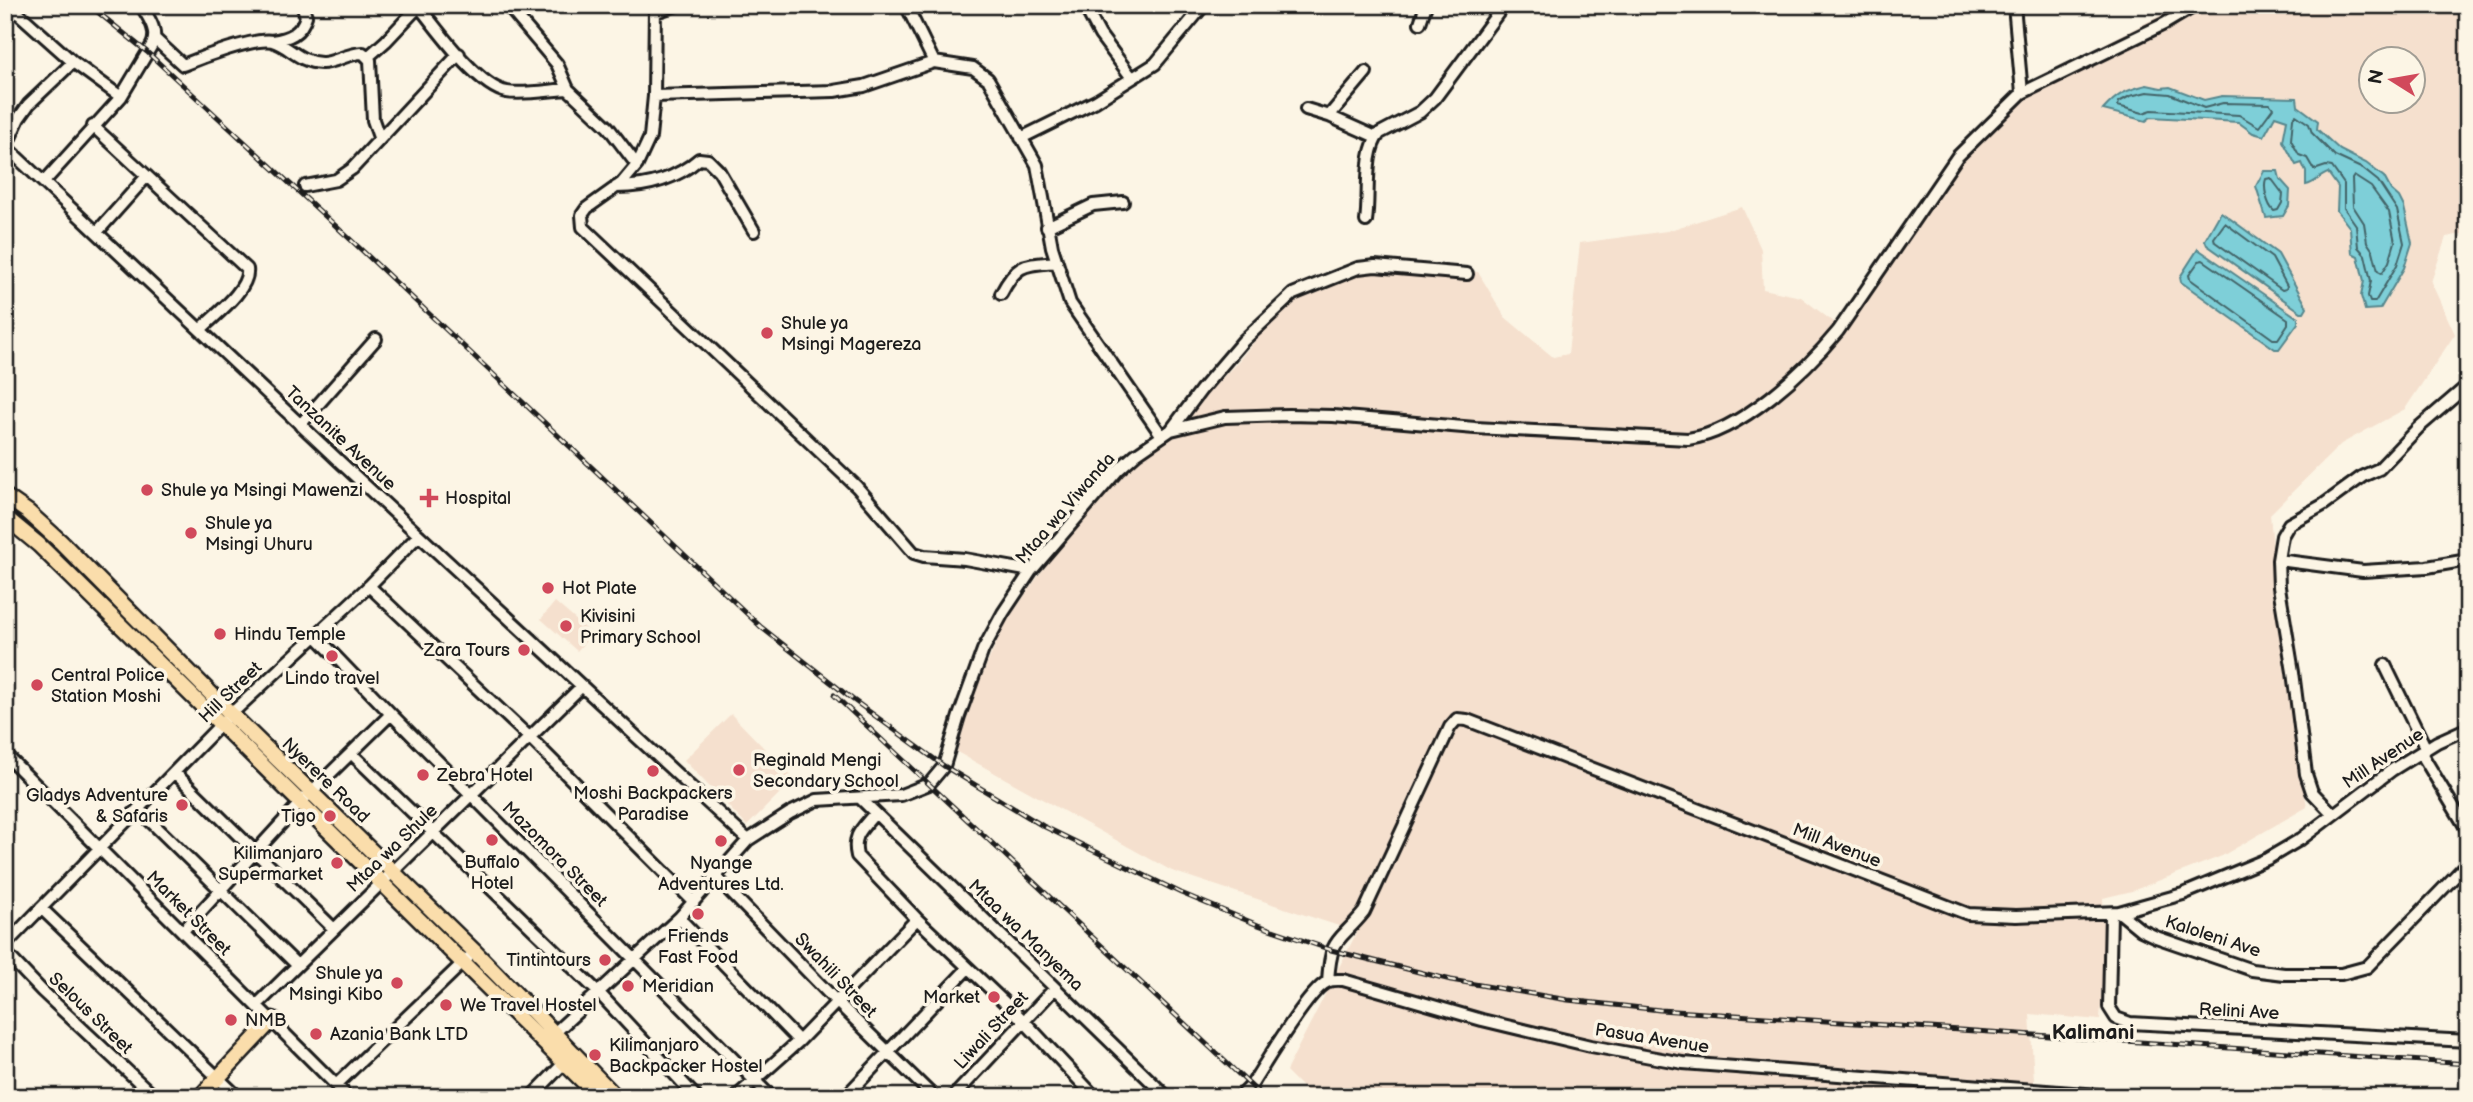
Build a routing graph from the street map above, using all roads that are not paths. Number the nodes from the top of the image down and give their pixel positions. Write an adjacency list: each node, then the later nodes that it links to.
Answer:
1 (9, 5): 20 (street)
2 (141, 5): 16 (street)
3 (302, 5): 17 (street)
4 (507, 5): 24 (street)
5 (677, 5): 14 (street)
6 (906, 5): 21 (street)
7 (1084, 5): 23 (street)
8 (1204, 5): 23 (street)
9 (1426, 5): 15 (street)
10 (1504, 5): 32 (street)
11 (2014, 5): 25 (street)
12 (2196, 5): 25 (street, Mtaa wa Viwanda)
13 (418, 6): 18 (street); 19 (street)
14 (656, 8): 26 (street)
15 (1420, 23)
16 (155, 39): 17 (street); 27 (street)
17 (272, 41): 19 (street)
18 (459, 54): 24 (street); 31 (street)
19 (369, 56): 31 (street)
20 (73, 62): 27 (street); 34 (street)
21 (934, 62): 26 (street); 33 (street)
22 (1366, 72): 29 (street)
23 (1132, 78): 33 (street)
24 (568, 89): 35 (street)
25 (2022, 93): 52 (street, Mtaa wa Viwanda)
26 (654, 96): 35 (street)
27 (121, 97): 30 (street)
28 (1306, 109): 29 (street)
29 (1329, 116): 32 (street)
30 (93, 126): 36 (street); 37 (street)
31 (379, 137): 38 (street)
32 (1376, 137): 41 (street)
33 (1021, 138): 42 (street)
34 (6, 147): 37 (street, Tanzanite Avenue)
35 (637, 165): 39 (street)
36 (147, 176): 43 (street); 48 (street)
37 (44, 182): 43 (street, Tanzanite Avenue)
38 (305, 186)
39 (616, 187): 44 (street); 58 (street)
40 (1123, 202): 42 (street)
41 (1366, 221)
42 (1047, 227): 45 (street)
43 (98, 231): 48 (street, Tanzanite Avenue)
44 (754, 231)
45 (1056, 262): 47 (street); 52 (street)
46 (1467, 274): 52 (street)
47 (1001, 293)
48 (201, 329): 51 (street, Tanzanite Avenue)
49 (376, 339): 51 (street)
50 (2468, 384): 56 (street)
51 (300, 425): 55 (street, Tanzanite Avenue)
52 (1167, 433): 58 (street, Mtaa wa Viwanda)
53 (5, 496): 64 (main road, Nyerere Road)
54 (5, 517): 64 (main road, Nyerere Road)
55 (419, 535): 59 (street, Hill Street); 62 (street, Tanzanite Avenue)
56 (2278, 560): 57 (street); 76 (street)
57 (2468, 560)
58 (1031, 571): 73 (street, Mtaa wa Viwanda)
59 (369, 586): 60 (street, Hill Street); 66 (street)
60 (315, 635): 63 (street, Mazomora Street); 64 (street, Hill Street)
61 (2385, 665): 67 (street)
62 (581, 687): 66 (street, Mtaa wa Shule); 79 (street, Tanzanite Avenue)
63 (391, 714): 69 (street); 71 (street, Mazomora Street)
64 (225, 720): 70 (street, Hill Street); 72 (main road, Nyerere Road)
65 (2467, 728): 67 (street, Mill Avenue)
66 (530, 738): 71 (street, Mtaa wa Shule); 87 (street)
67 (2423, 751): 76 (street, Mill Avenue); 77 (street)
68 (5, 754): 80 (street, Market Street)
69 (352, 754): 72 (street); 78 (street)
70 (175, 773): 74 (street, Hill Street); 81 (street)
71 (471, 795): 78 (street, Mtaa wa Shule); 97 (street, Mazomora Street)
72 (306, 798): 81 (street); 83 (main road, Nyerere Road); 85 (main road, Nyerere Road)
73 (861, 799): 75 (street, Mtaa wa Manyema); 79 (street, Mtaa wa Viwanda)
74 (138, 809): 80 (street, Hill Street); 86 (street)
75 (875, 813): 91 (street); 101 (street, Mtaa wa Manyema)
76 (2333, 814): 89 (street, Mill Avenue)
77 (2468, 831)
78 (433, 832): 83 (street, Mtaa wa Shule); 102 (street)
79 (748, 840): 84 (street, Mtaa wa Viwanda)
80 (99, 847): 88 (street, Hill Street); 93 (street, Market Street)
81 (256, 852): 86 (street); 92 (street)
82 (2468, 863): 89 (street, Kaloleni Ave)
83 (393, 872): 85 (street, Mtaa wa Shule); 96 (main road, Nyerere Road)
84 (714, 875): 87 (street, Mtaa wa Viwanda); 103 (street, Swahili Street)
85 (382, 883): 92 (street, Mtaa wa Shule); 96 (main road, Nyerere Road)
86 (218, 890): 93 (street); 98 (street)
87 (694, 902): 90 (street, Mtaa wa Viwanda)
88 (41, 908): 94 (street, Hill Street); 112 (street)
89 (2115, 913): 100 (street, Mill Avenue); 109 (street, Relini Ave)
90 (679, 918): 97 (street, Mtaa wa Viwanda); 108 (street)
91 (917, 919): 99 (street); 103 (street)
92 (334, 929): 98 (street, Mtaa wa Shule)
93 (183, 931): 104 (street, Market Street)
94 (5, 945)
95 (5, 951): 117 (street, Selous Street)
96 (469, 956): 107 (main road, Nyerere Road); 114 (street)
97 (634, 957): 102 (street, Mtaa wa Viwanda); 113 (street, Mazomora Street)
98 (297, 965): 104 (street, Mtaa wa Shule)
99 (968, 968): 106 (street); 110 (street)
100 (1328, 981): 115 (street, Pasua Avenue); 131 (street)
101 (1055, 988): 106 (street, Liwali Street); 116 (street, Mtaa wa Manyema)
102 (598, 992): 107 (street, Mtaa wa Viwanda); 124 (street)
103 (837, 1002): 108 (street); 110 (street, Swahili Street)
104 (257, 1005): 105 (street, Market Street)
105 (273, 1019): 112 (main road); 114 (street, Market Street)
106 (1023, 1020): 129 (street, Liwali Street); 130 (street)
107 (549, 1038): 111 (main road, Nyerere Road)
108 (799, 1041): 113 (street)
109 (2468, 1041)
110 (889, 1053): 127 (street); 128 (street, Swahili Street)
111 (570, 1058): 121 (street); 122 (main road, Nyerere Road); 123 (main road, Nyerere Road)
112 (219, 1077): 118 (main road); 119 (street)
113 (755, 1082): 125 (street); 126 (street, Mazomora Street)
114 (336, 1085): 120 (street, Market Street)
115 (2043, 1093): 132 (street, Pasua Avenue)
116 (1160, 1094)
117 (155, 1097)
118 (200, 1097)
119 (238, 1097)
120 (348, 1097)
121 (531, 1097)
122 (599, 1097)
123 (616, 1097)
124 (696, 1097)
125 (736, 1097)
126 (771, 1097)
127 (845, 1097)
128 (934, 1097)
129 (953, 1097)
130 (1094, 1097)
131 (1240, 1097)
132 (2125, 1097)

